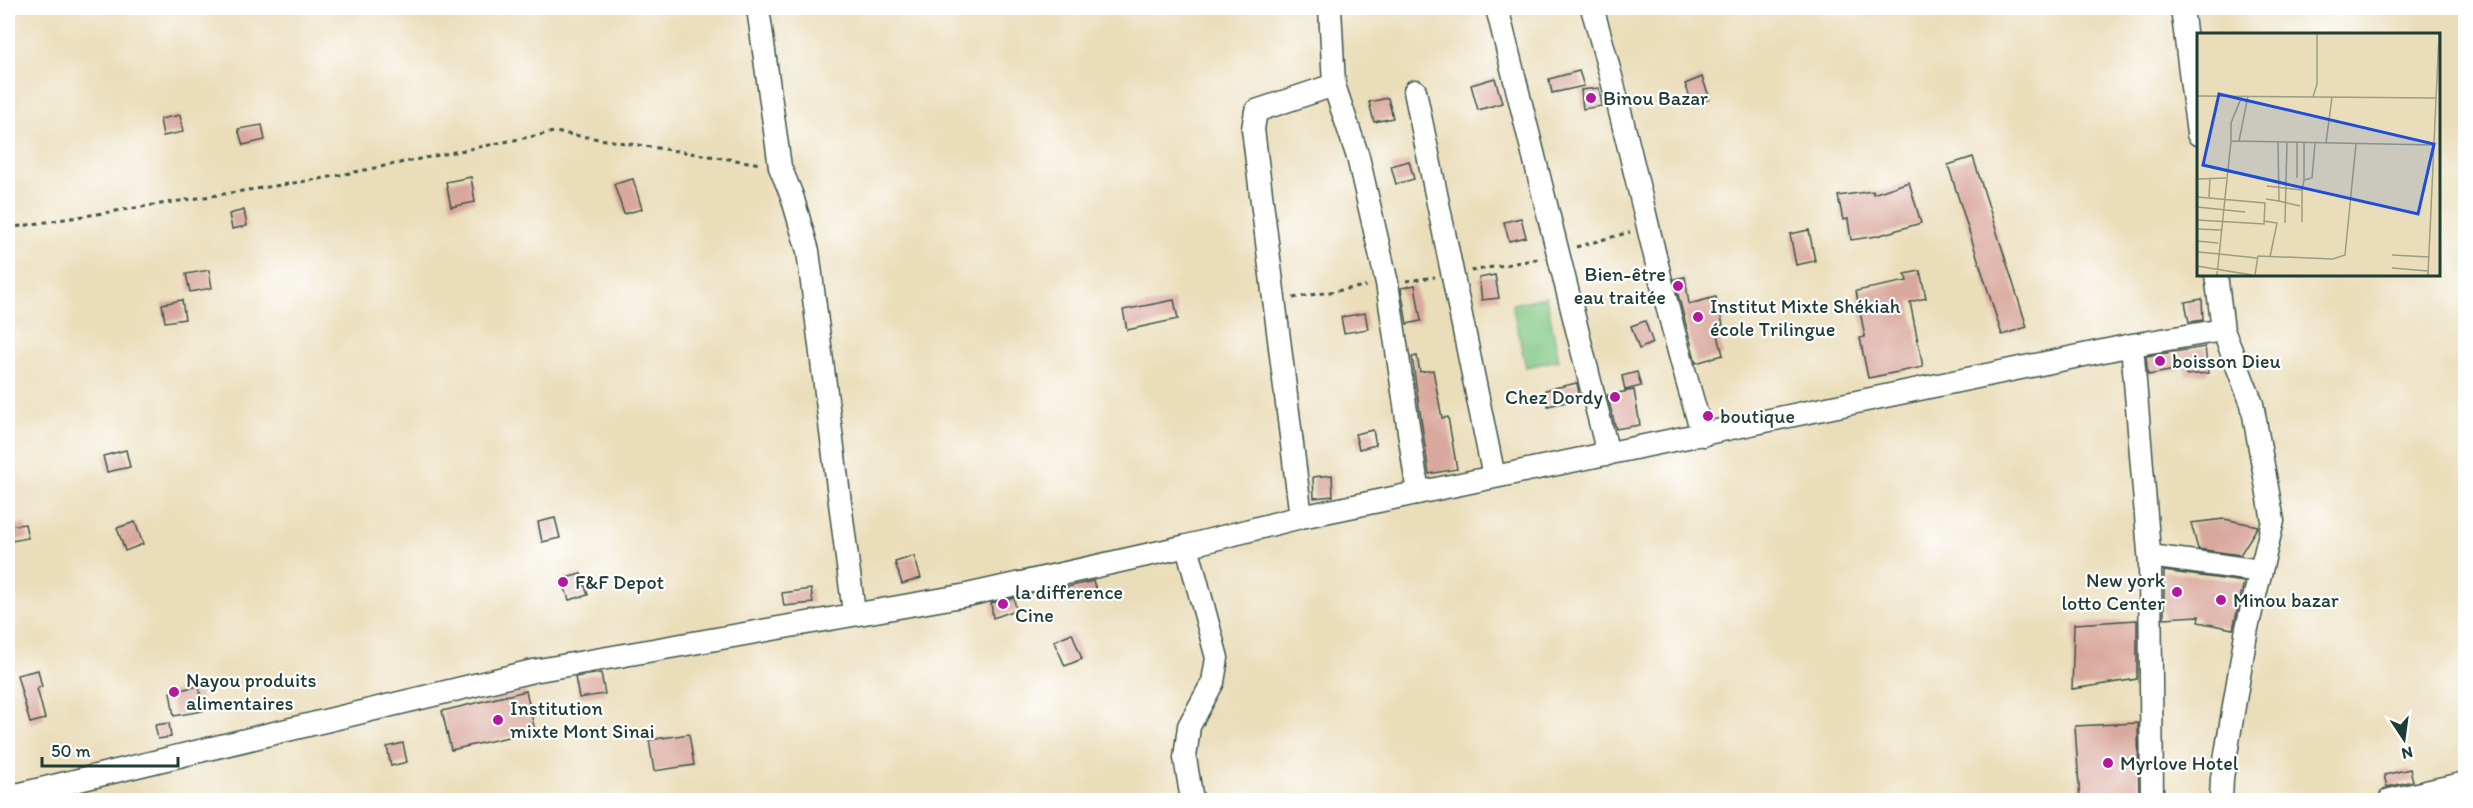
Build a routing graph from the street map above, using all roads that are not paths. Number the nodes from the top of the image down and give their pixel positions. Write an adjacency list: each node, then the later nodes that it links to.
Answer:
1 (758, 8): 20 (street)
2 (1330, 8): 6 (street)
3 (1497, 8): 13 (street)
4 (1592, 8): 12 (street)
5 (2182, 8): 8 (street)
6 (1334, 85): 15 (street); 16 (street)
7 (1415, 91): 14 (street)
8 (2197, 119)
9 (2216, 276): 10 (street)
10 (2223, 330): 11 (street); 19 (street)
11 (2132, 345): 12 (street); 18 (street)
12 (1703, 435): 13 (street)
13 (1608, 454): 14 (street)
14 (1494, 477): 15 (street)
15 (1418, 493): 16 (street)
16 (1301, 517): 17 (street)
17 (1188, 546): 20 (street); 23 (street)
18 (2150, 556): 19 (street); 24 (street)
19 (2261, 571): 25 (street)
20 (854, 613): 22 (street)
21 (2466, 783): 26 (street)
22 (8, 797)
23 (1192, 801)
24 (2152, 801)
25 (2221, 801)
26 (2391, 801)

